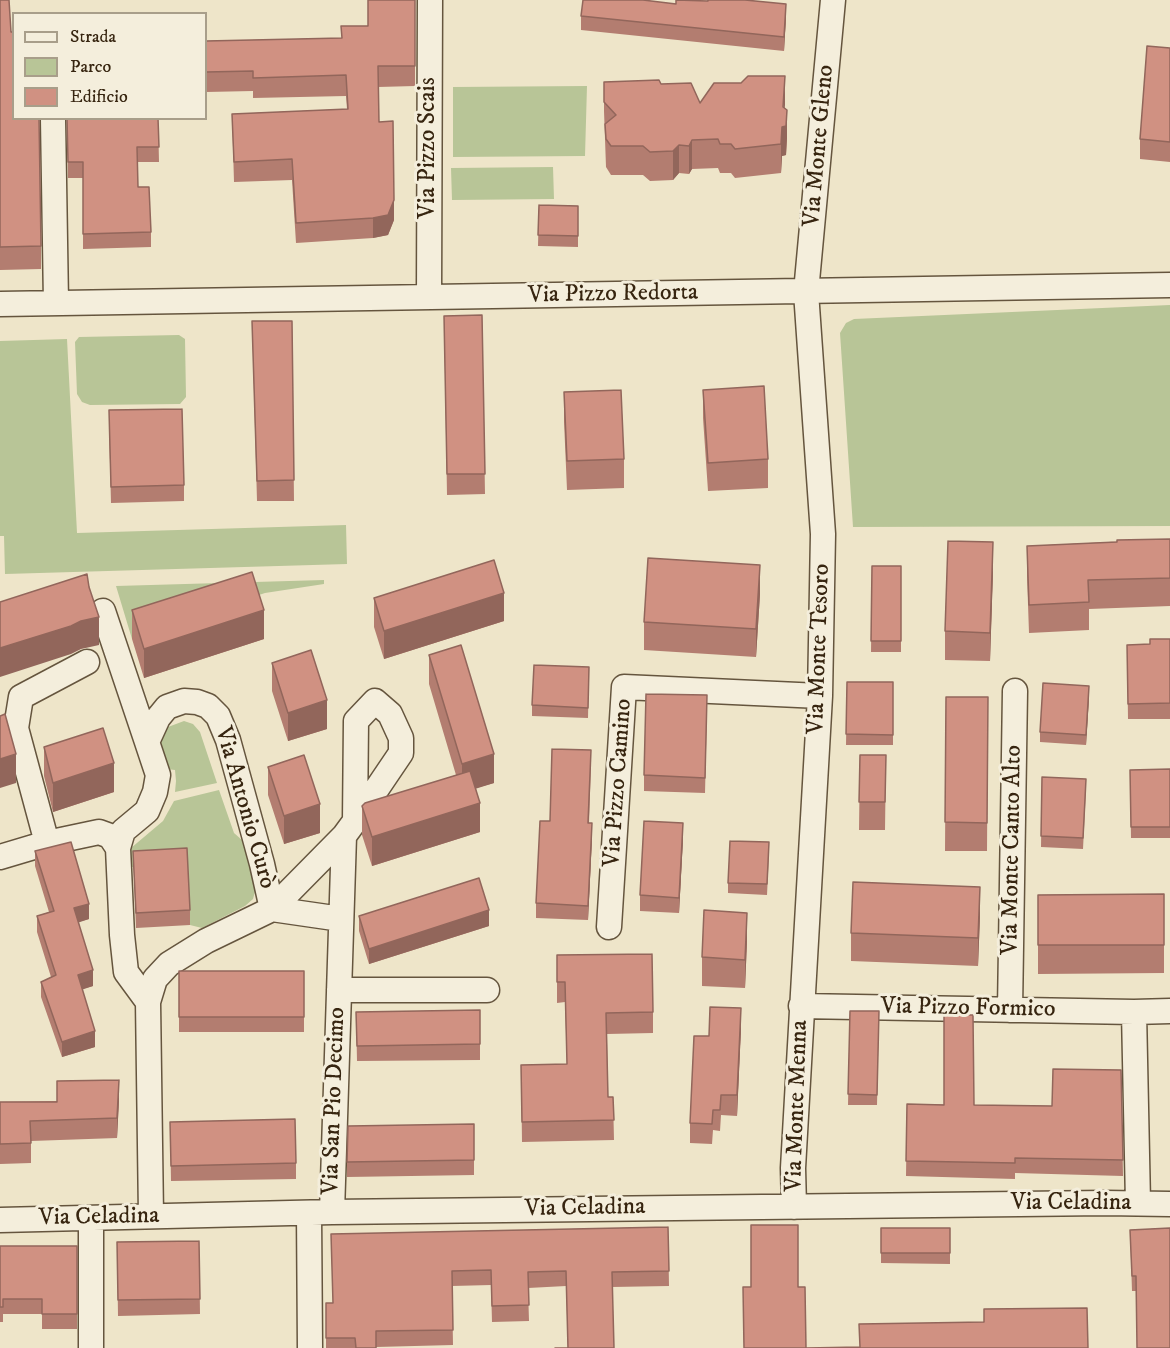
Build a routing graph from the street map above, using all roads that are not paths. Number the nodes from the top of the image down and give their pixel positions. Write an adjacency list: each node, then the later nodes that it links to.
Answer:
1 (430, 0): 6 (street, Via Pizzo Scais)
2 (833, 0): 5 (street, Via Monte Gleno)
3 (53, 120): 7 (street)
4 (1170, 285): 5 (street, Via Pizzo Redorta)
5 (806, 292): 6 (street, Via Pizzo Redorta); 12 (street, Via Monte Tesoro)
6 (429, 297): 7 (street, Via Pizzo Redorta)
7 (56, 303): 8 (street, Via Pizzo Redorta)
8 (0, 304)
9 (103, 611): 13 (street)
10 (87, 662): 14 (street)
11 (1015, 691): 24 (street, Via Monte Canto Alto)
12 (820, 696): 19 (street, Via Pizzo Camino); 23 (street, Via Monte Tesoro)
13 (147, 742): 15 (street); 17 (street, Via Antonio Curò)
14 (46, 843): 15 (street); 16 (street)
15 (118, 848): 22 (street)
16 (0, 857)
17 (272, 909): 18 (street); 18 (street, Via San Pio Decimo); 22 (street, Via Antonio Curò)
18 (341, 919): 20 (street, Via San Pio Decimo)
19 (609, 927)
20 (339, 990): 21 (street, Via San Pio Decimo); 30 (street, Via San Pio Decimo)
21 (487, 990)
22 (148, 1002): 31 (street, Via Antonio Curò)
23 (801, 1006): 24 (street, Via Pizzo Formico); 29 (street, Via Monte Menna)
24 (1010, 1010): 26 (street, Via Pizzo Formico)
25 (1170, 1011): 26 (street, Via Pizzo Formico)
26 (1134, 1012): 27 (street)
27 (1138, 1203): 28 (street, Via Celadina); 29 (street, Via Celadina)
28 (1170, 1204)
29 (794, 1207): 30 (street, Via Celadina)
30 (320, 1213): 31 (street, Via Celadina); 35 (street, Via San Pio Decimo)
31 (151, 1216): 32 (street, Via Celadina)
32 (91, 1218): 33 (street, Via Celadina); 34 (street)
33 (0, 1220)
34 (91, 1348)
35 (310, 1348)

